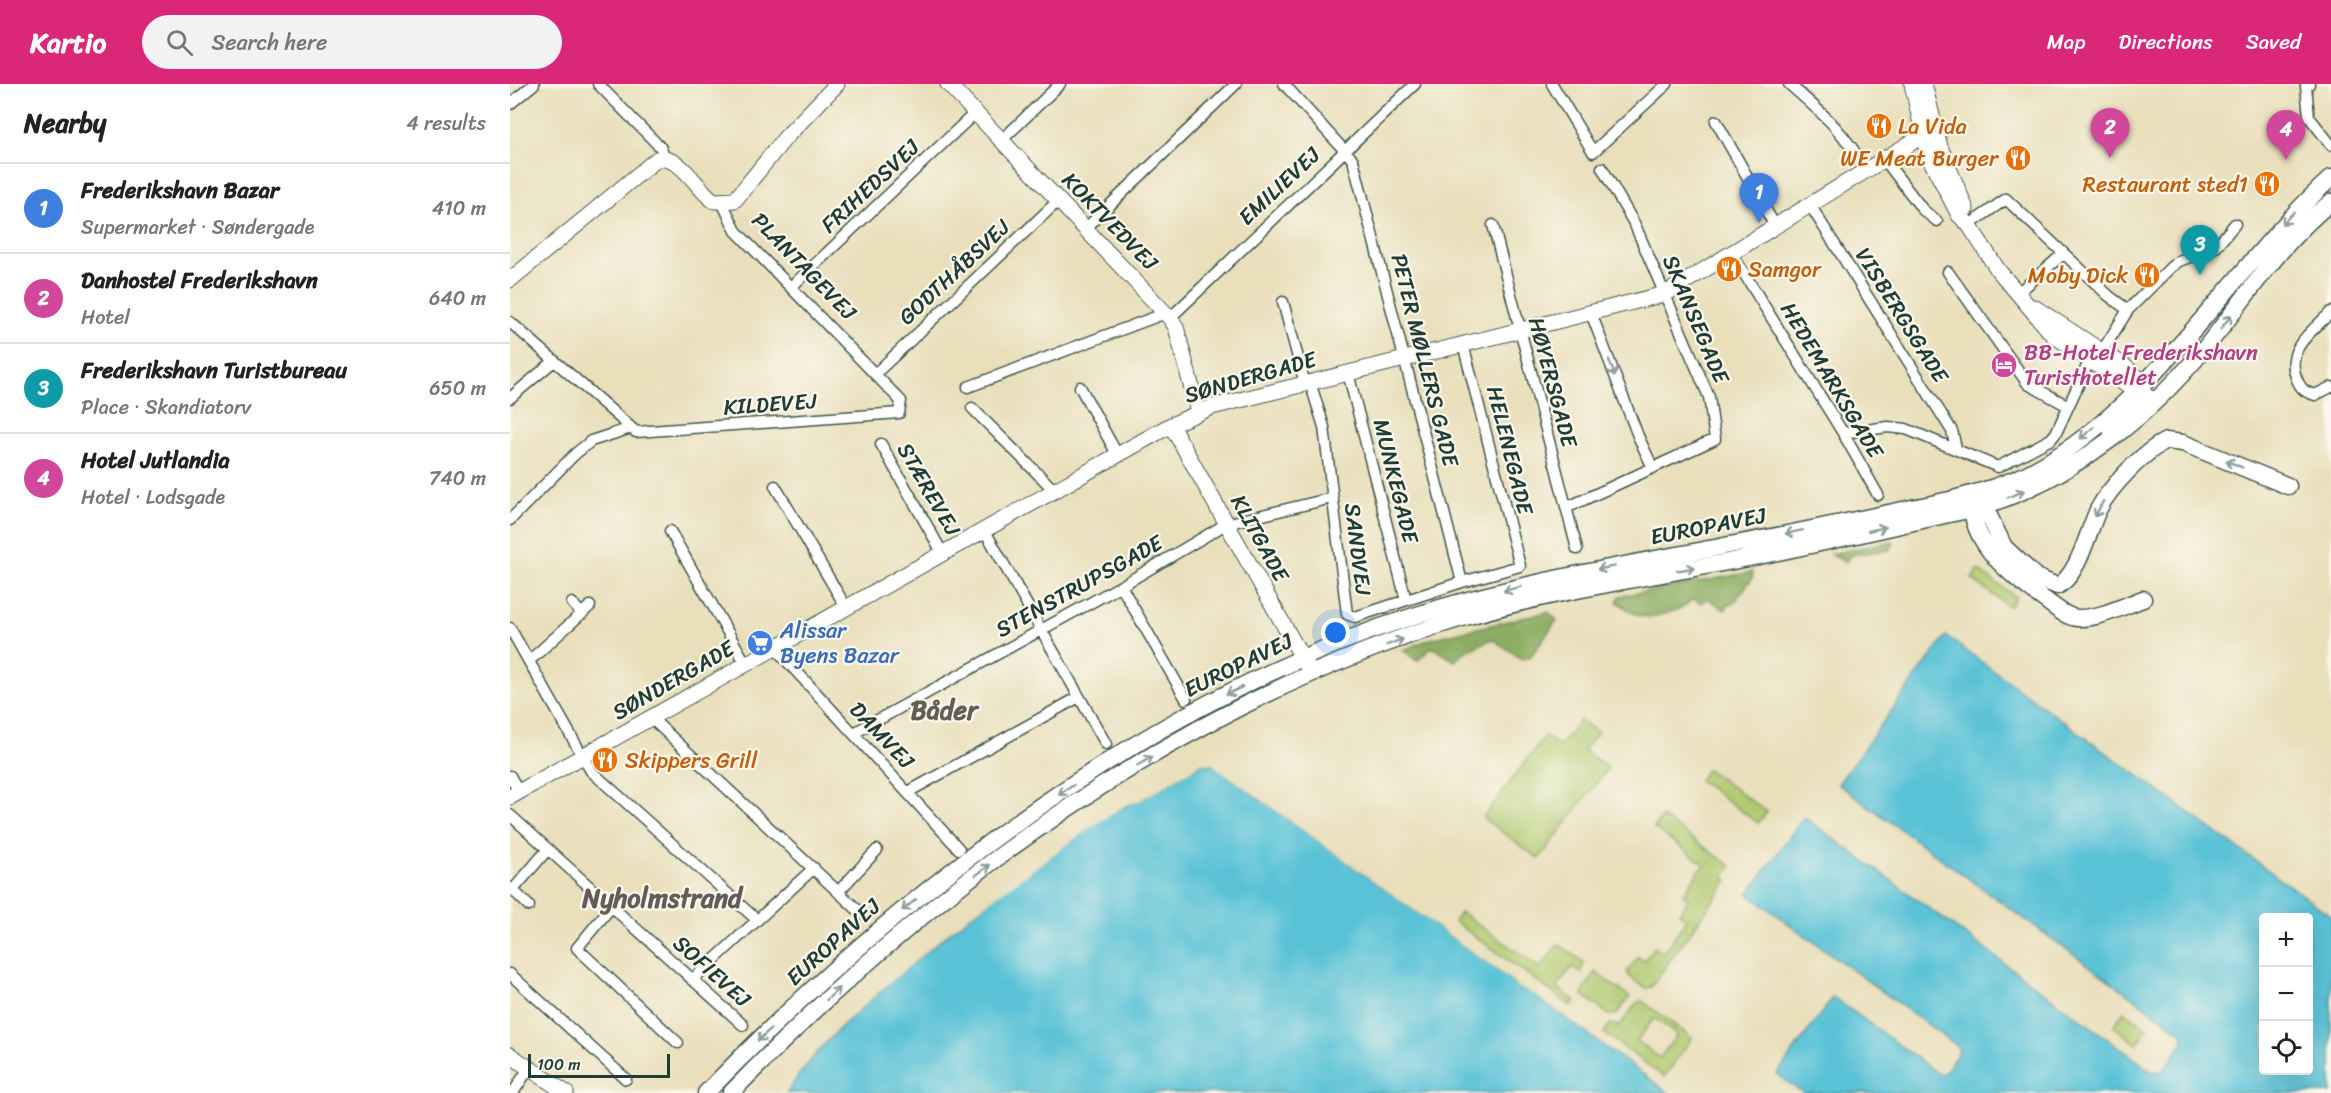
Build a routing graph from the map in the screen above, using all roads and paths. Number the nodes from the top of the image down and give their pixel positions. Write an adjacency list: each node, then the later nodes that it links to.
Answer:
1 (534, 84): 15 (street)
2 (598, 84): 22 (street)
3 (837, 84): 28 (street)
4 (948, 84): 16 (street, KOKTVEDVEJ)
5 (1060, 84): 19 (street)
6 (1236, 84): 36 (street)
7 (1284, 84): 21 (street)
8 (1415, 84): 21 (street, EMILIEVEJ)
9 (1552, 84): 10 (street)
10 (1667, 84)
11 (1912, 84): 18 (street)
12 (1924, 84): 18 (street)
13 (2308, 85): 20 (street)
14 (1796, 86): 25 (street)
15 (510, 104)
16 (975, 113): 19 (street, KOKTVEDVEJ); 41 (street, FRIHEDSVEJ)
17 (1716, 121): 35 (street)
18 (1929, 132): 23 (street, SØNDERGADE); 34 (street)
19 (1002, 140): 27 (street, KOKTVEDVEJ)
20 (2331, 145)
21 (1346, 150): 48 (street, EMILIEVEJ); 53 (street, PETER MØLLERS GADE)
22 (664, 158): 28 (street); 40 (street)
23 (1884, 159): 25 (street, SØNDERGADE); 31 (street)
24 (1602, 168): 43 (street, SKANSEGADE)
25 (1866, 170): 30 (street, SØNDERGADE)
26 (2331, 178): 61 (main road, one-way to 61)
27 (1059, 200): 36 (street, KOKTVEDVEJ); 55 (street, GODTHÅBSVEJ)
28 (722, 202): 41 (street, PLANTAGEVEJ)
29 (2331, 202): 61 (main road, one-way to 29)
30 (1810, 205): 35 (street, SØNDERGADE); 71 (street, VISBERGSGADE)
31 (1937, 221)
32 (2235, 224): 45 (street)
33 (1492, 225): 50 (street, HØYERSGADE)
34 (1969, 225): 38 (street); 42 (street)
35 (1775, 226): 37 (street, SØNDERGADE)
36 (1086, 228): 48 (street, KOKTVEDVEJ)
37 (1732, 254): 43 (street, SØNDERGADE); 69 (street, HEDEMARKSGADE)
38 (2063, 254): 42 (street); 45 (street)
39 (1948, 272): 64 (street)
40 (510, 280)
41 (790, 287): 55 (street, PLANTAGEVEJ)
42 (2018, 293): 52 (street)
43 (1665, 294): 47 (street, SØNDERGADE); 73 (street, SKANSEGADE)
44 (1283, 302): 57 (street, SANDVEJ)
45 (2128, 310): 52 (street)
46 (2331, 312): 60 (street)
47 (1591, 313): 50 (street, SØNDERGADE); 73 (street, one-way to 73)
48 (1168, 315): 58 (street); 66 (street, KOKTVEDVEJ)
49 (510, 322): 54 (street)
50 (1519, 330): 51 (street, SØNDERGADE); 80 (street, HØYERSGADE)
51 (1463, 344): 53 (street, SØNDERGADE); 87 (street, HELENEGADE)
52 (2097, 355): 61 (street); 64 (street)
53 (1404, 359): 56 (street, SØNDERGADE); 88 (street, PETER MØLLERS GADE)
54 (554, 361): 62 (street); 68 (street)
55 (876, 373): 63 (street, PLANTAGEVEJ)
56 (1348, 373): 57 (street, SØNDERGADE); 91 (street, MUNKEGADE)
57 (1308, 383): 66 (street, SØNDERGADE); 78 (street, SANDVEJ)
58 (968, 387)
59 (1080, 387): 72 (street)
60 (2331, 387)
61 (2144, 392): 79 (main road, one-way to 79); 79 (main road, one-way to 61)
62 (510, 398)
63 (902, 406): 68 (street, KILDEVEJ)
64 (2068, 406): 71 (street)
65 (972, 408): 76 (street)
66 (1198, 412): 67 (street, SØNDERGADE)
67 (1171, 425): 72 (street, SØNDERGADE); 82 (street, KLITGADE)
68 (633, 430): 81 (street, KILDEVEJ)
69 (1844, 433): 71 (street); 77 (street, HEDEMARKSGADE)
70 (881, 444): 86 (street, STÆREVEJ)
71 (1956, 448)
72 (1117, 454): 76 (street, SØNDERGADE)
73 (1653, 468): 80 (street, SKANSEGADE)
74 (775, 486): 93 (street)
75 (2288, 486): 79 (main road, one-way to 79)
76 (1054, 490): 84 (street, SØNDERGADE)
77 (1878, 495)
78 (1332, 498): 82 (street, STENSTRUPSGADE); 91 (street, SANDVEJ)
79 (1977, 502): 90 (main road); 97 (main road, EUROPAVEJ, one-way to 97); 100 (main road, EUROPAVEJ, one-way to 79)
80 (1566, 508): 85 (street, HØYERSGADE)
81 (510, 520)
82 (1226, 524): 89 (street, STENSTRUPSGADE); 97 (street, KLITGADE)
83 (670, 531): 99 (street)
84 (985, 531): 86 (street, SØNDERGADE); 95 (street)
85 (1576, 549)
86 (943, 554): 93 (street, SØNDERGADE)
87 (1520, 566): 88 (street, SANDVEJ)
88 (1462, 582): 91 (street, SANDVEJ)
89 (1121, 586): 95 (street, STENSTRUPSGADE); 102 (street)
90 (2143, 599)
91 (1407, 600)
92 (572, 603): 98 (street)
93 (847, 609): 96 (street, SØNDERGADE)
94 (510, 628): 98 (street)
95 (1041, 630): 101 (street); 104 (street, STENSTRUPSGADE)
96 (775, 648): 99 (street, SØNDERGADE); 104 (street, DAMVEJ)
97 (1302, 658): 100 (street, KLITGADE); 130 (main road, EUROPAVEJ, one-way to 130)
98 (529, 661): 106 (street)
99 (746, 664): 103 (street, SØNDERGADE)
100 (1311, 674): 131 (main road, EUROPAVEJ, one-way to 100)
101 (1079, 697): 105 (street); 108 (street)
102 (1186, 699)
103 (651, 718): 106 (street, SØNDERGADE); 114 (street)
104 (854, 733): 108 (street, DAMVEJ)
105 (1106, 744)
106 (584, 756): 109 (street, SØNDERGADE); 120 (street)
107 (510, 776): 109 (street)
108 (908, 792): 112 (street, DAMVEJ)
109 (514, 795)
110 (510, 815): 111 (street, SOFIEVEJ)
111 (548, 849): 115 (street); 118 (street, SOFIEVEJ)
112 (959, 849)
113 (877, 850): 116 (street)
114 (814, 868): 116 (street); 120 (street)
115 (511, 889): 117 (street)
116 (838, 892): 119 (street)
117 (528, 906)
118 (611, 907): 122 (street, SOFIEVEJ); 124 (street)
119 (861, 913)
120 (757, 920): 122 (street)
121 (510, 974): 127 (street)
122 (692, 980): 123 (street, SOFIEVEJ)
123 (743, 1025)
124 (678, 1042)
125 (510, 1056): 126 (street)
126 (529, 1068): 128 (street); 129 (street)
127 (626, 1079)
128 (513, 1093)
129 (566, 1093)
130 (706, 1093)
131 (731, 1093)

